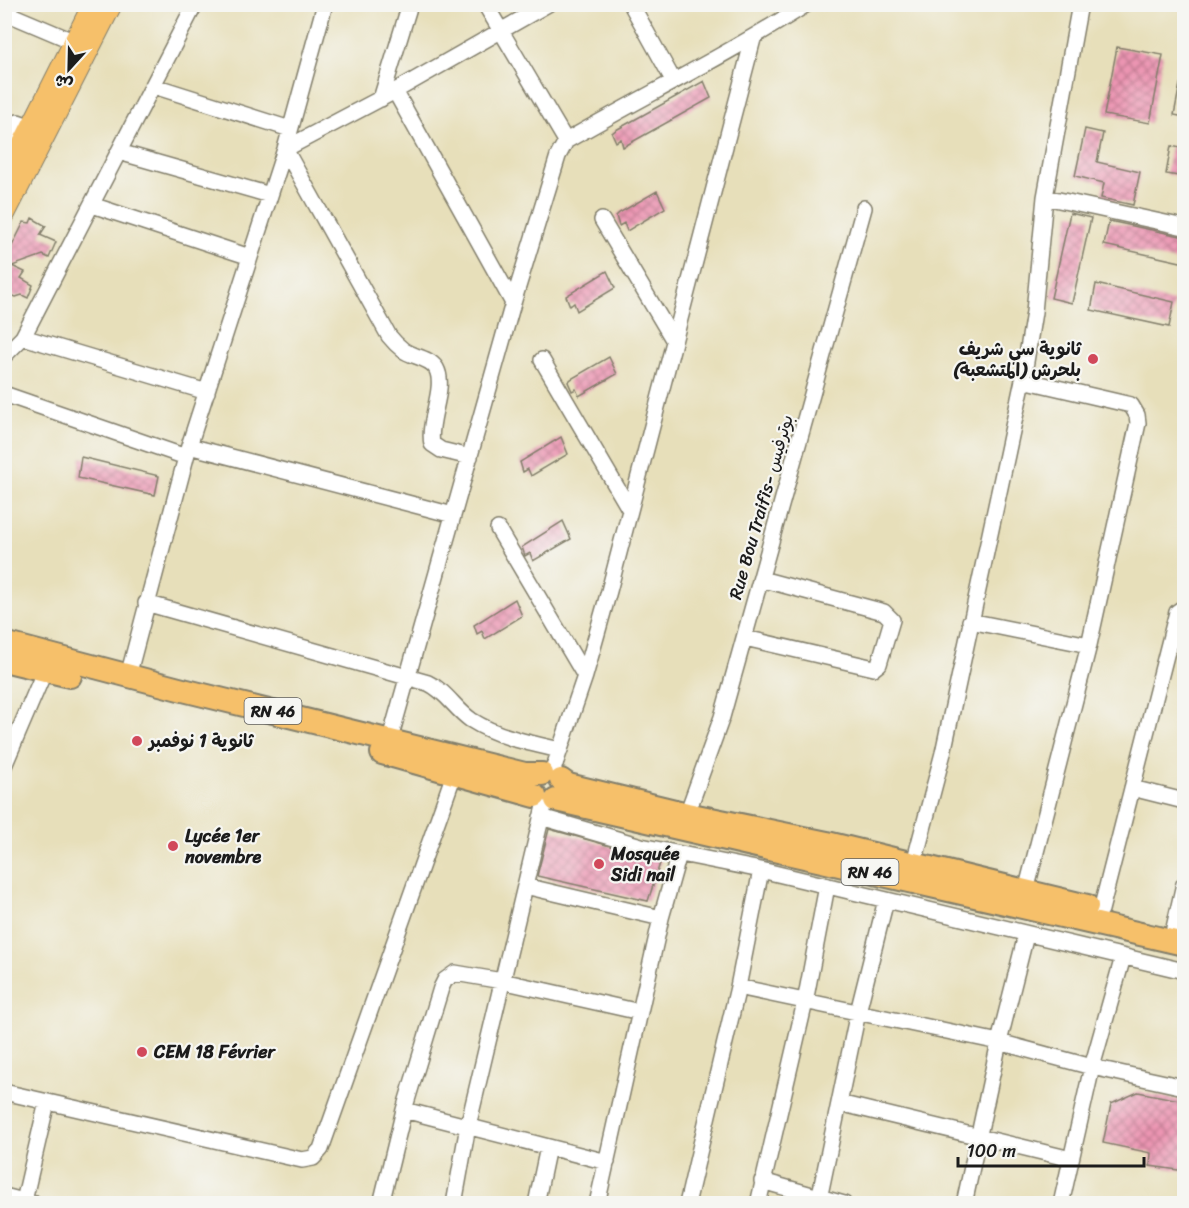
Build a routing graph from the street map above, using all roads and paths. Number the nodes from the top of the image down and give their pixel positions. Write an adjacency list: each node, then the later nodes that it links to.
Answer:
1 (93, 4): 14 (main road)
2 (112, 4): 14 (main road)
3 (195, 4): 16 (street)
4 (410, 4): 18 (street)
5 (485, 4): 12 (street)
6 (548, 4): 12 (street)
7 (631, 4): 15 (street)
8 (807, 4): 13 (street)
9 (1080, 4): 27 (street)
10 (322, 5): 20 (street)
11 (4, 12): 14 (street)
12 (502, 32): 17 (street); 21 (street)
13 (753, 39): 15 (street); 36 (street)
14 (83, 46): 19 (main road); 30 (main road)
15 (673, 80): 21 (street)
16 (154, 86): 20 (street); 24 (street)
17 (395, 91): 18 (street); 34 (street)
18 (381, 99): 23 (street)
19 (32, 127): 22 (street); 25 (main road)
20 (290, 129): 23 (street)
21 (566, 141): 34 (street)
22 (4, 146)
23 (285, 149): 26 (street); 43 (street)
24 (119, 152): 26 (street); 28 (street)
25 (4, 181)
26 (270, 195): 33 (street)
27 (1045, 197): 32 (street); 39 (street)
28 (92, 206): 33 (street); 35 (street)
29 (864, 208): 47 (street, Rue Bou Traifis- بوترفيس)
30 (4, 216)
31 (602, 219): 36 (street)
32 (1185, 227)
33 (250, 257): 40 (street)
34 (513, 303): 43 (street)
35 (23, 337): 37 (street); 40 (street)
36 (674, 341): 44 (street)
37 (4, 356)
38 (542, 360): 44 (street)
39 (1023, 380): 50 (street); 53 (street)
40 (207, 392): 42 (street)
41 (4, 394): 42 (street)
42 (188, 452): 45 (street); 48 (street)
43 (470, 457): 45 (street)
44 (630, 510): 57 (street)
45 (453, 514): 58 (street)
46 (498, 529): 57 (street)
47 (761, 579): 51 (street, Rue Bou Traifis- بوترفيس); 51 (street)
48 (147, 603): 56 (street); 58 (street)
49 (1185, 607): 63 (street)
50 (970, 621): 53 (street); 68 (street)
51 (745, 638): 66 (street, Rue Bou Traifis- بوترفيس)
52 (4, 643): 56 (highway, RN 46)
53 (1089, 645): 73 (street)
54 (4, 660): 55 (highway, RN 46)
55 (45, 670): 61 (street); 62 (highway, RN 46)
56 (128, 676): 59 (highway, RN 46)
57 (585, 676): 60 (street)
58 (409, 677): 59 (street); 60 (street)
59 (390, 740): 64 (highway, RN 46)
60 (560, 750): 64 (street)
61 (4, 765)
62 (454, 774): 64 (highway, RN 46); 90 (street)
63 (1132, 788): 65 (street); 75 (street)
64 (548, 792): 66 (highway, RN 46); 67 (street); 71 (street); 78 (highway, RN 46)
65 (1185, 801)
66 (687, 814): 68 (highway, RN 46)
67 (678, 854): 69 (street); 76 (street)
68 (914, 863): 73 (highway, RN 46)
69 (761, 870): 72 (street); 82 (street)
70 (1185, 884): 78 (street)
71 (525, 886): 76 (street); 81 (street)
72 (827, 886): 74 (street); 83 (street)
73 (1026, 891): 75 (highway, RN 46)
74 (886, 900): 77 (street); 85 (street)
75 (1101, 910): 78 (highway, RN 46)
76 (661, 918): 84 (street)
77 (1026, 934): 79 (street); 86 (street)
78 (1181, 934)
79 (1123, 957): 80 (street); 87 (street)
80 (1185, 970)
81 (502, 981): 84 (street); 92 (street); 93 (street)
82 (738, 987): 83 (street); 106 (street)
83 (805, 1002): 85 (street); 98 (street)
84 (640, 1012): 97 (street)
85 (858, 1012): 86 (street); 91 (street)
86 (999, 1042): 87 (street); 94 (street)
87 (1092, 1067): 88 (street); 96 (street)
88 (1185, 1087)
89 (4, 1092): 90 (street)
90 (47, 1102): 101 (street)
91 (839, 1103): 94 (street); 100 (street)
92 (404, 1110): 93 (street); 102 (street)
93 (468, 1126): 95 (street); 103 (street)
94 (978, 1137): 96 (street); 109 (street)
95 (548, 1147): 97 (street); 104 (street)
96 (1071, 1160): 110 (street)
97 (607, 1162): 105 (street)
98 (762, 1181): 100 (street); 107 (street)
99 (4, 1197): 101 (street)
100 (819, 1201): 108 (street)
101 (29, 1202)
102 (381, 1203)
103 (454, 1203)
104 (537, 1203)
105 (597, 1203)
106 (687, 1203)
107 (758, 1203)
108 (844, 1203)
109 (964, 1203)
110 (1061, 1203)

